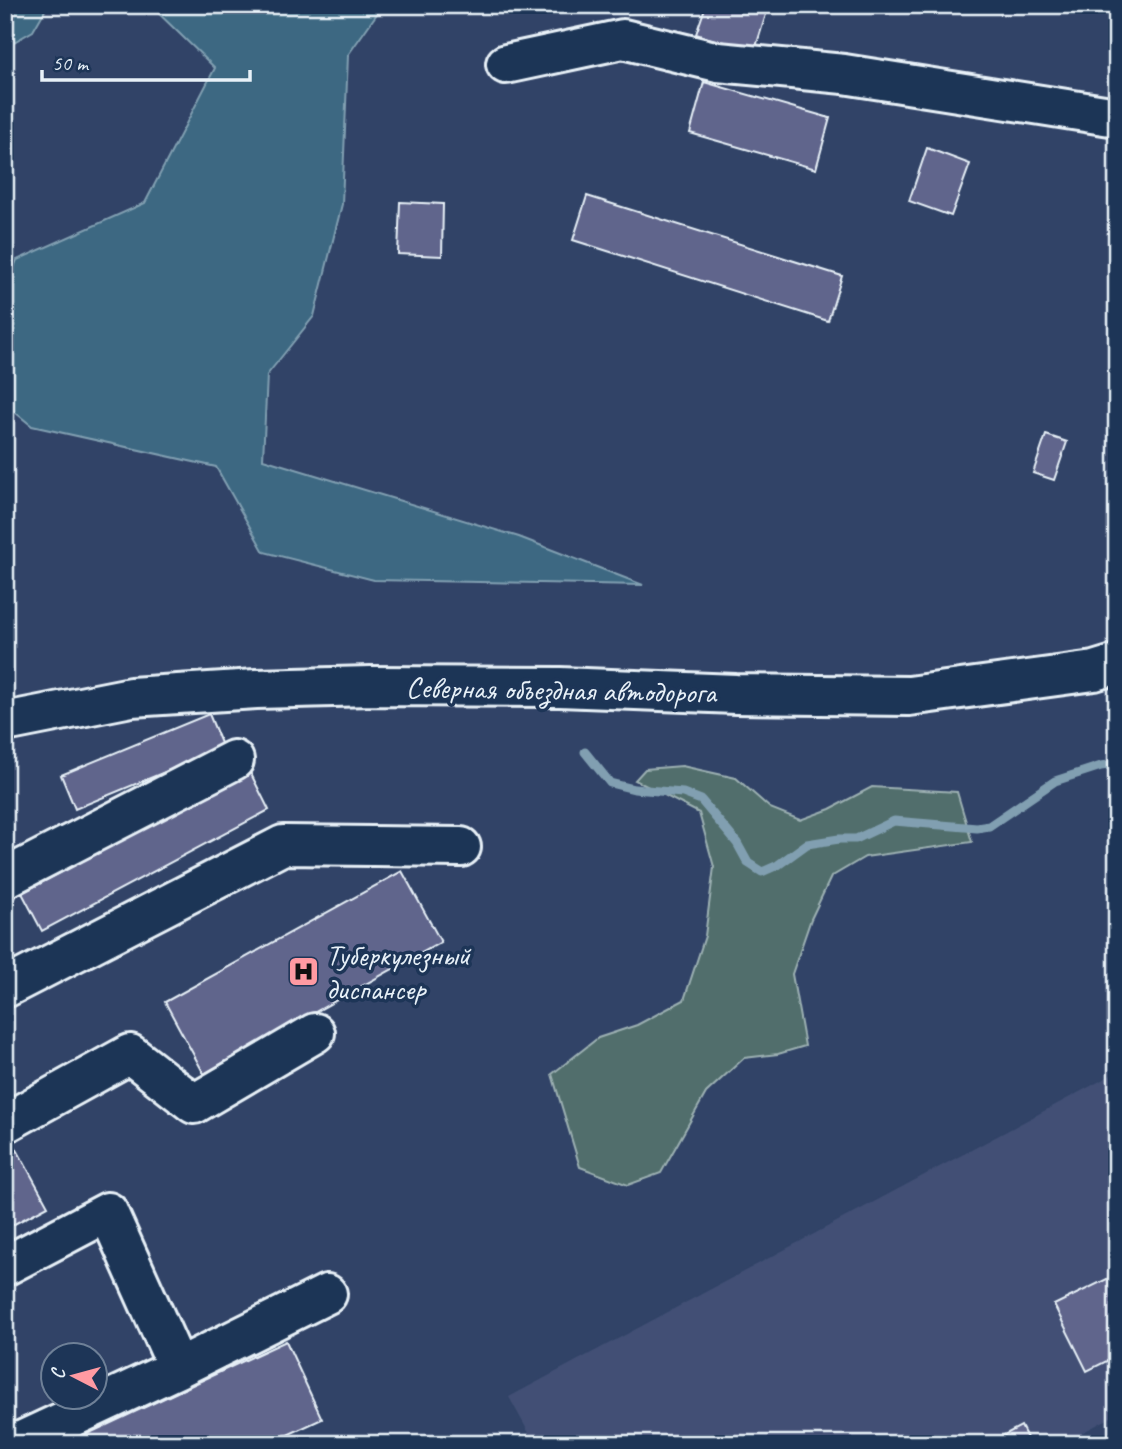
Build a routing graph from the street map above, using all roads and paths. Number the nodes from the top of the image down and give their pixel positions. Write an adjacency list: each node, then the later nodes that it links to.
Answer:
1 (506, 64): 2 (street)
2 (1117, 117)
3 (1117, 664): 4 (street, Северная объездная автодорога)
4 (5, 722)
5 (234, 761): 7 (street)
6 (461, 847): 8 (street)
7 (5, 878)
8 (5, 988)
9 (315, 1033): 10 (street)
10 (5, 1122)
11 (5, 1265): 13 (street)
12 (327, 1294): 13 (street)
13 (178, 1368): 14 (street)
14 (15, 1444)

